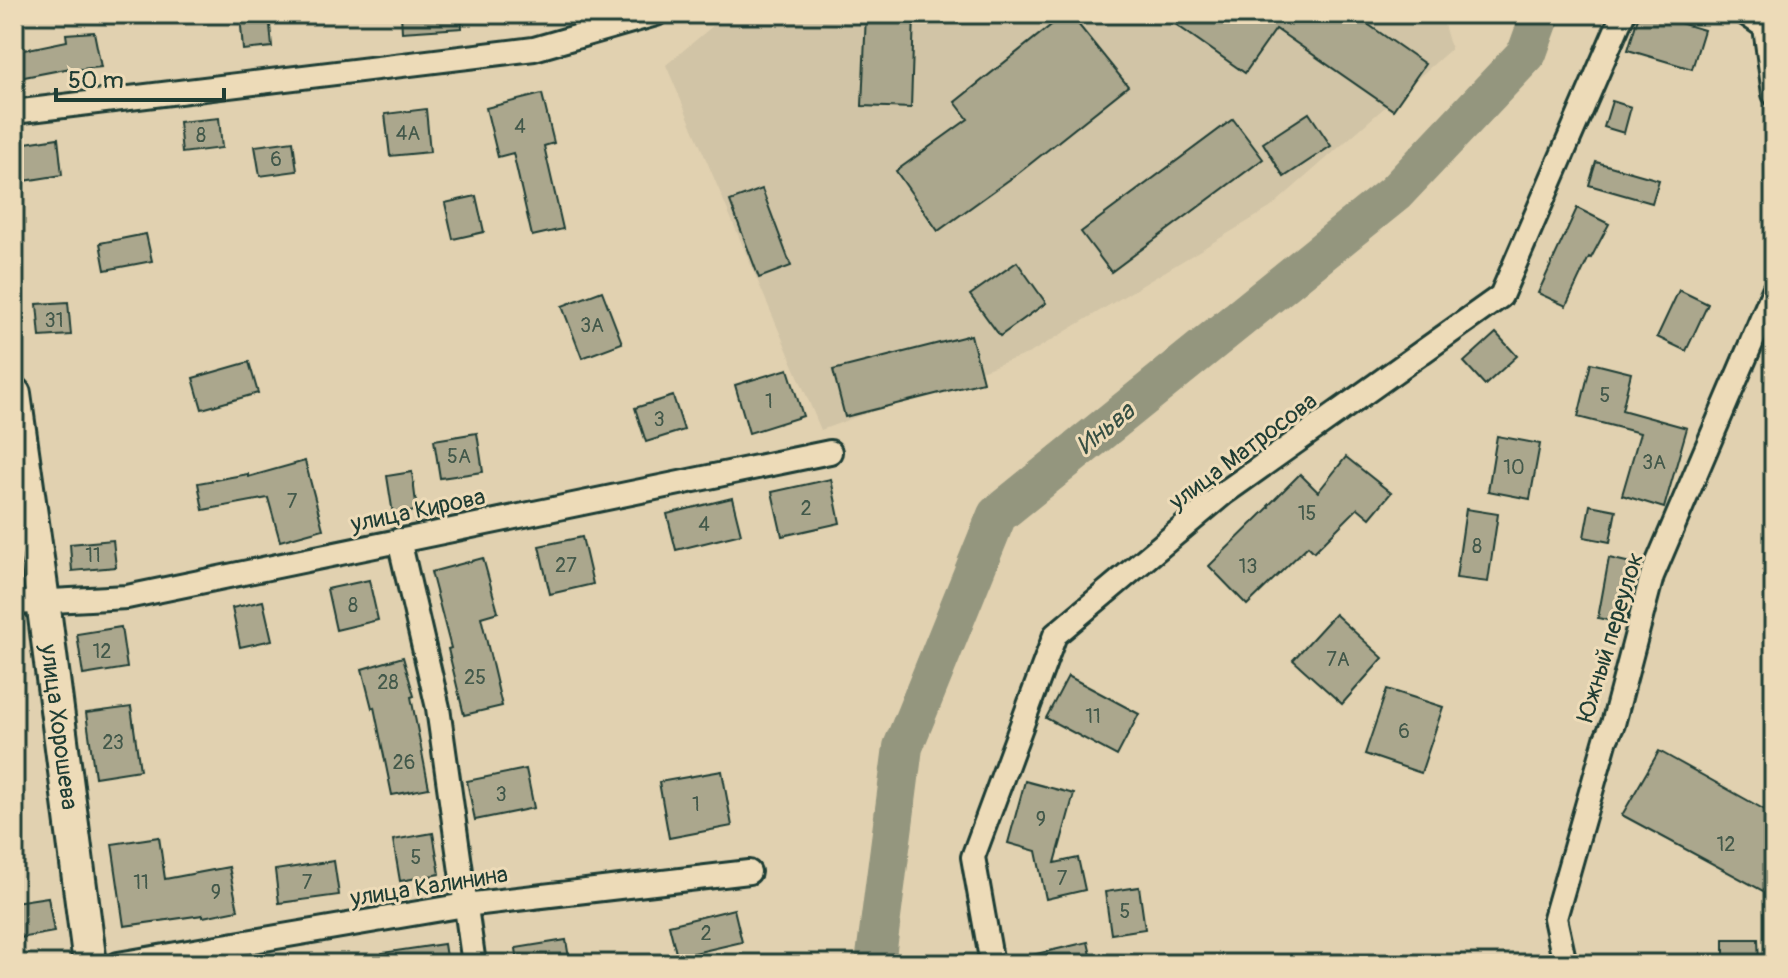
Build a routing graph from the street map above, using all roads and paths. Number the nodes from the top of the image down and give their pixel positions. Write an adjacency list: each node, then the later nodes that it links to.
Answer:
1 (656, 14): 5 (street)
2 (1623, 14): 16 (street, улица Матросова)
3 (1746, 14): 4 (street)
4 (1774, 94)
5 (14, 112)
6 (1774, 290): 17 (street, Южный переулок)
7 (14, 394): 10 (street, улица Хорошева)
8 (830, 452): 9 (street, улица Кирова)
9 (399, 540): 10 (street, улица Кирова); 12 (street)
10 (28, 602): 13 (street, улица Хорошева)
11 (749, 872): 12 (street, улица Калинина)
12 (465, 905): 14 (street, улица Калинина); 15 (street)
13 (90, 964)
14 (118, 964)
15 (474, 964)
16 (992, 964)
17 (1565, 964)

